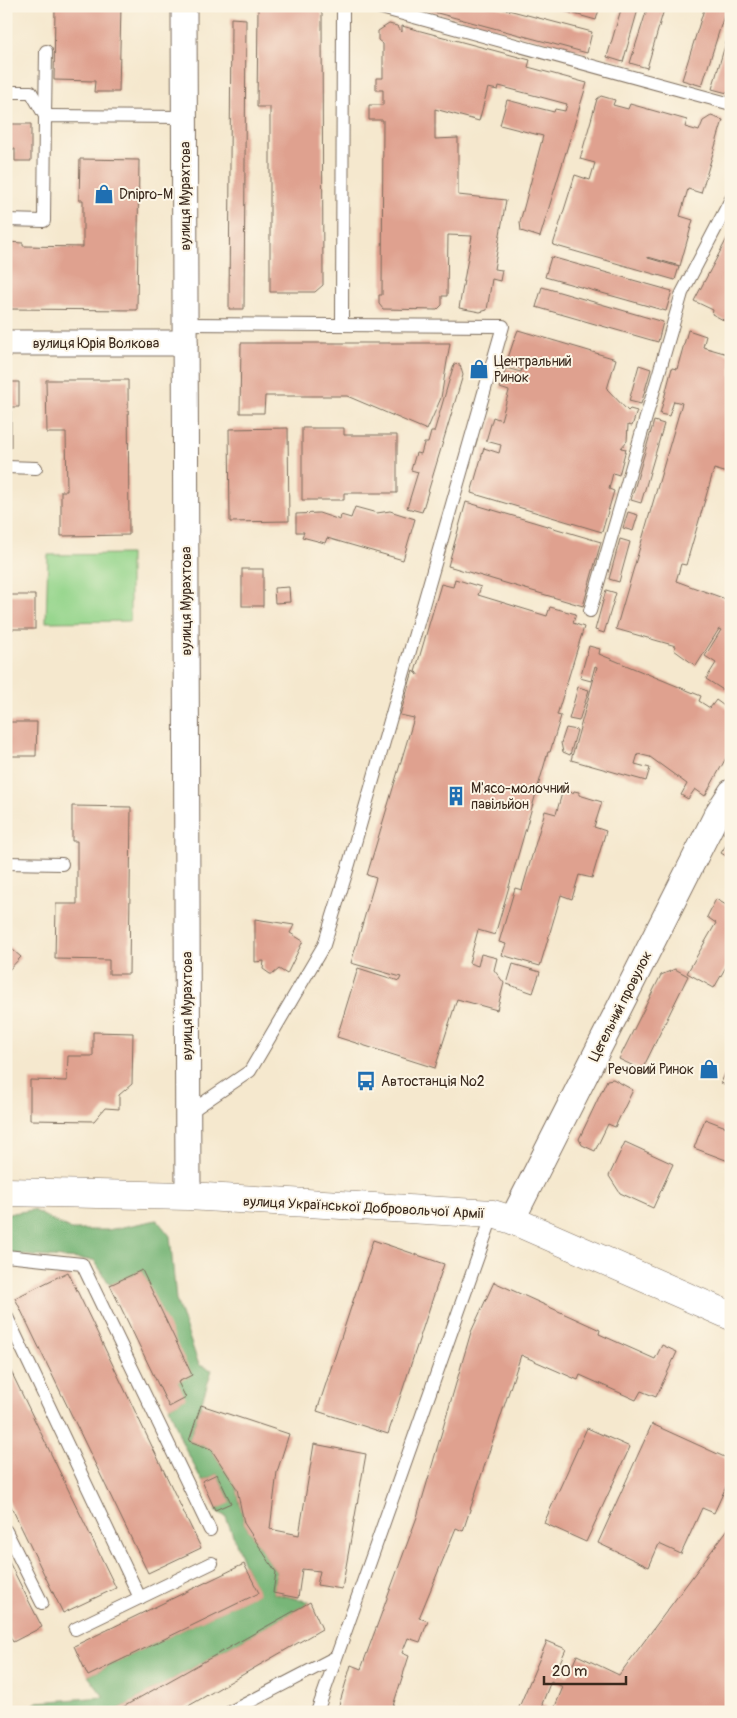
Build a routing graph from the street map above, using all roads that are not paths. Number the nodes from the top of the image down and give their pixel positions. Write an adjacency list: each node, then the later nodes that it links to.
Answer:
1 (184, 6): 8 (street, вулиця Мурахтова)
2 (343, 6): 11 (lane)
3 (374, 6): 6 (lane)
4 (46, 51): 7 (lane)
5 (6, 92): 7 (lane)
6 (731, 104)
7 (45, 116): 8 (lane); 10 (lane)
8 (185, 118): 12 (street, вулиця Мурахтова)
9 (731, 199): 16 (lane)
10 (6, 220)
11 (342, 325): 12 (lane); 20 (lane)
12 (185, 333): 13 (street, вулиця Юрія Волкова); 20 (street, вулиця Мурахтова)
13 (6, 343)
14 (6, 467): 15 (lane)
15 (36, 468)
16 (590, 611)
17 (731, 792): 23 (street, Цегельний провулок)
18 (6, 863): 19 (lane)
19 (62, 864)
20 (187, 1114): 22 (street, вулиця Мурахтова)
21 (6, 1192): 22 (street, вулиця Української Добровольчої Армії)
22 (188, 1196): 23 (street, вулиця Української Добровольчої Армії)
23 (503, 1217): 26 (street, вулиця Української Добровольчої Армії); 33 (lane)
24 (6, 1256): 28 (lane)
25 (6, 1315): 30 (lane)
26 (731, 1316)
27 (6, 1530): 31 (lane)
28 (210, 1530)
29 (212, 1563): 30 (lane)
30 (140, 1598): 32 (lane)
31 (42, 1603)
32 (75, 1629)
33 (336, 1658): 34 (lane); 35 (lane)
34 (230, 1712)
35 (317, 1712)

